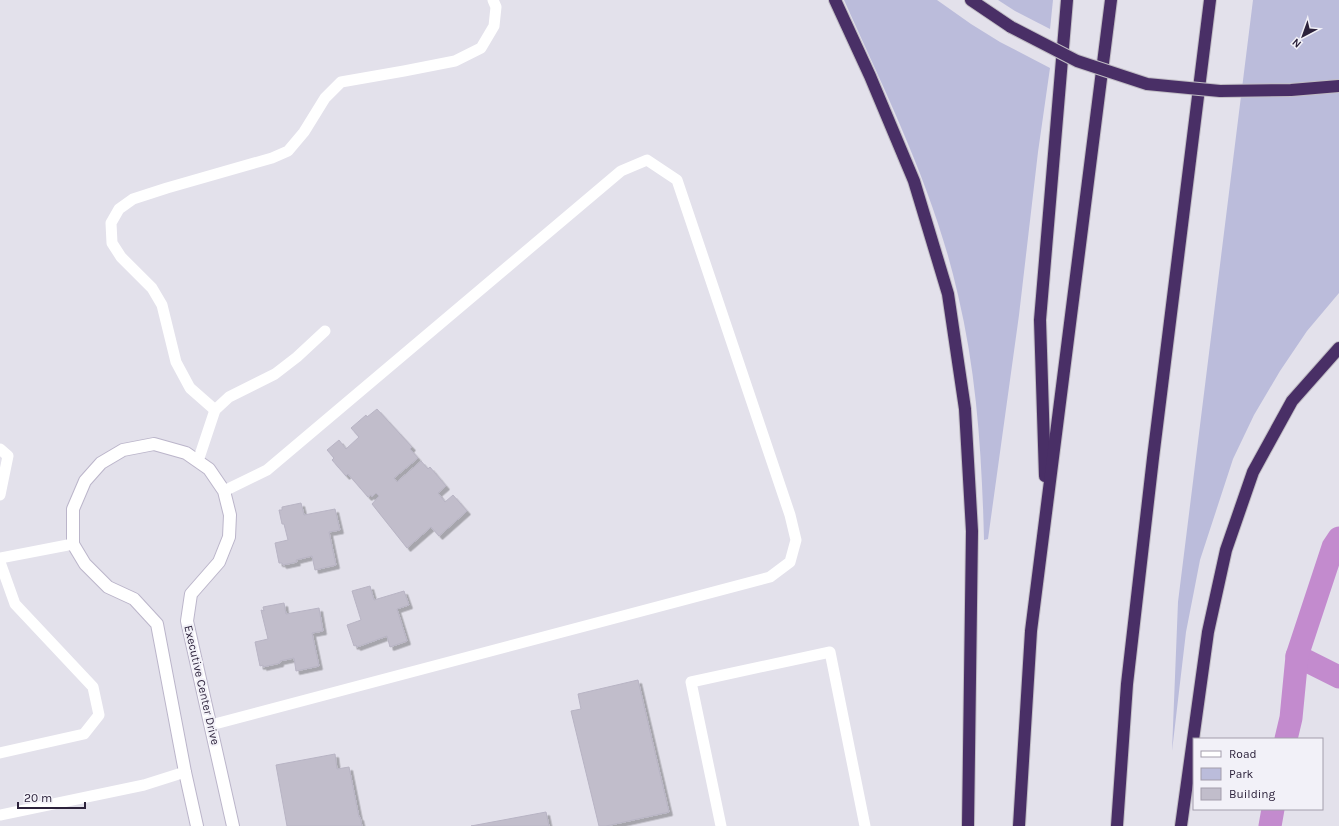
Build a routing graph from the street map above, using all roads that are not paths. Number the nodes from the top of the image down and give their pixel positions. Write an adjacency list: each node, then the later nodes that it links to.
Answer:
1 (493, 0): 10 (lane)
2 (835, 0): 29 (highway)
3 (971, 0): 7 (highway, bridge)
4 (1068, 0): 15 (highway)
5 (1111, 0): 15 (highway)
6 (1210, 0): 31 (highway)
7 (1339, 86)
8 (325, 331): 10 (lane)
9 (1339, 348): 20 (highway)
10 (214, 410): 12 (lane)
11 (0, 449): 14 (lane)
12 (198, 461): 13 (street, Executive Center Drive); 16 (street, Executive Center Drive)
13 (224, 491): 19 (street, Executive Center Drive); 19 (lane)
14 (0, 495)
15 (1046, 514): 30 (highway)
16 (73, 544): 17 (lane); 23 (street)
17 (0, 558)
18 (0, 562): 22 (lane)
19 (211, 725): 26 (street, Executive Center Drive)
20 (1193, 738)
21 (1193, 740): 32 (highway)
22 (0, 753)
23 (185, 772): 24 (lane); 25 (street)
24 (0, 814)
25 (197, 826)
26 (233, 826)
27 (721, 826): 28 (lane)
28 (865, 826)
29 (968, 826)
30 (1019, 826)
31 (1117, 826)
32 (1181, 826)

